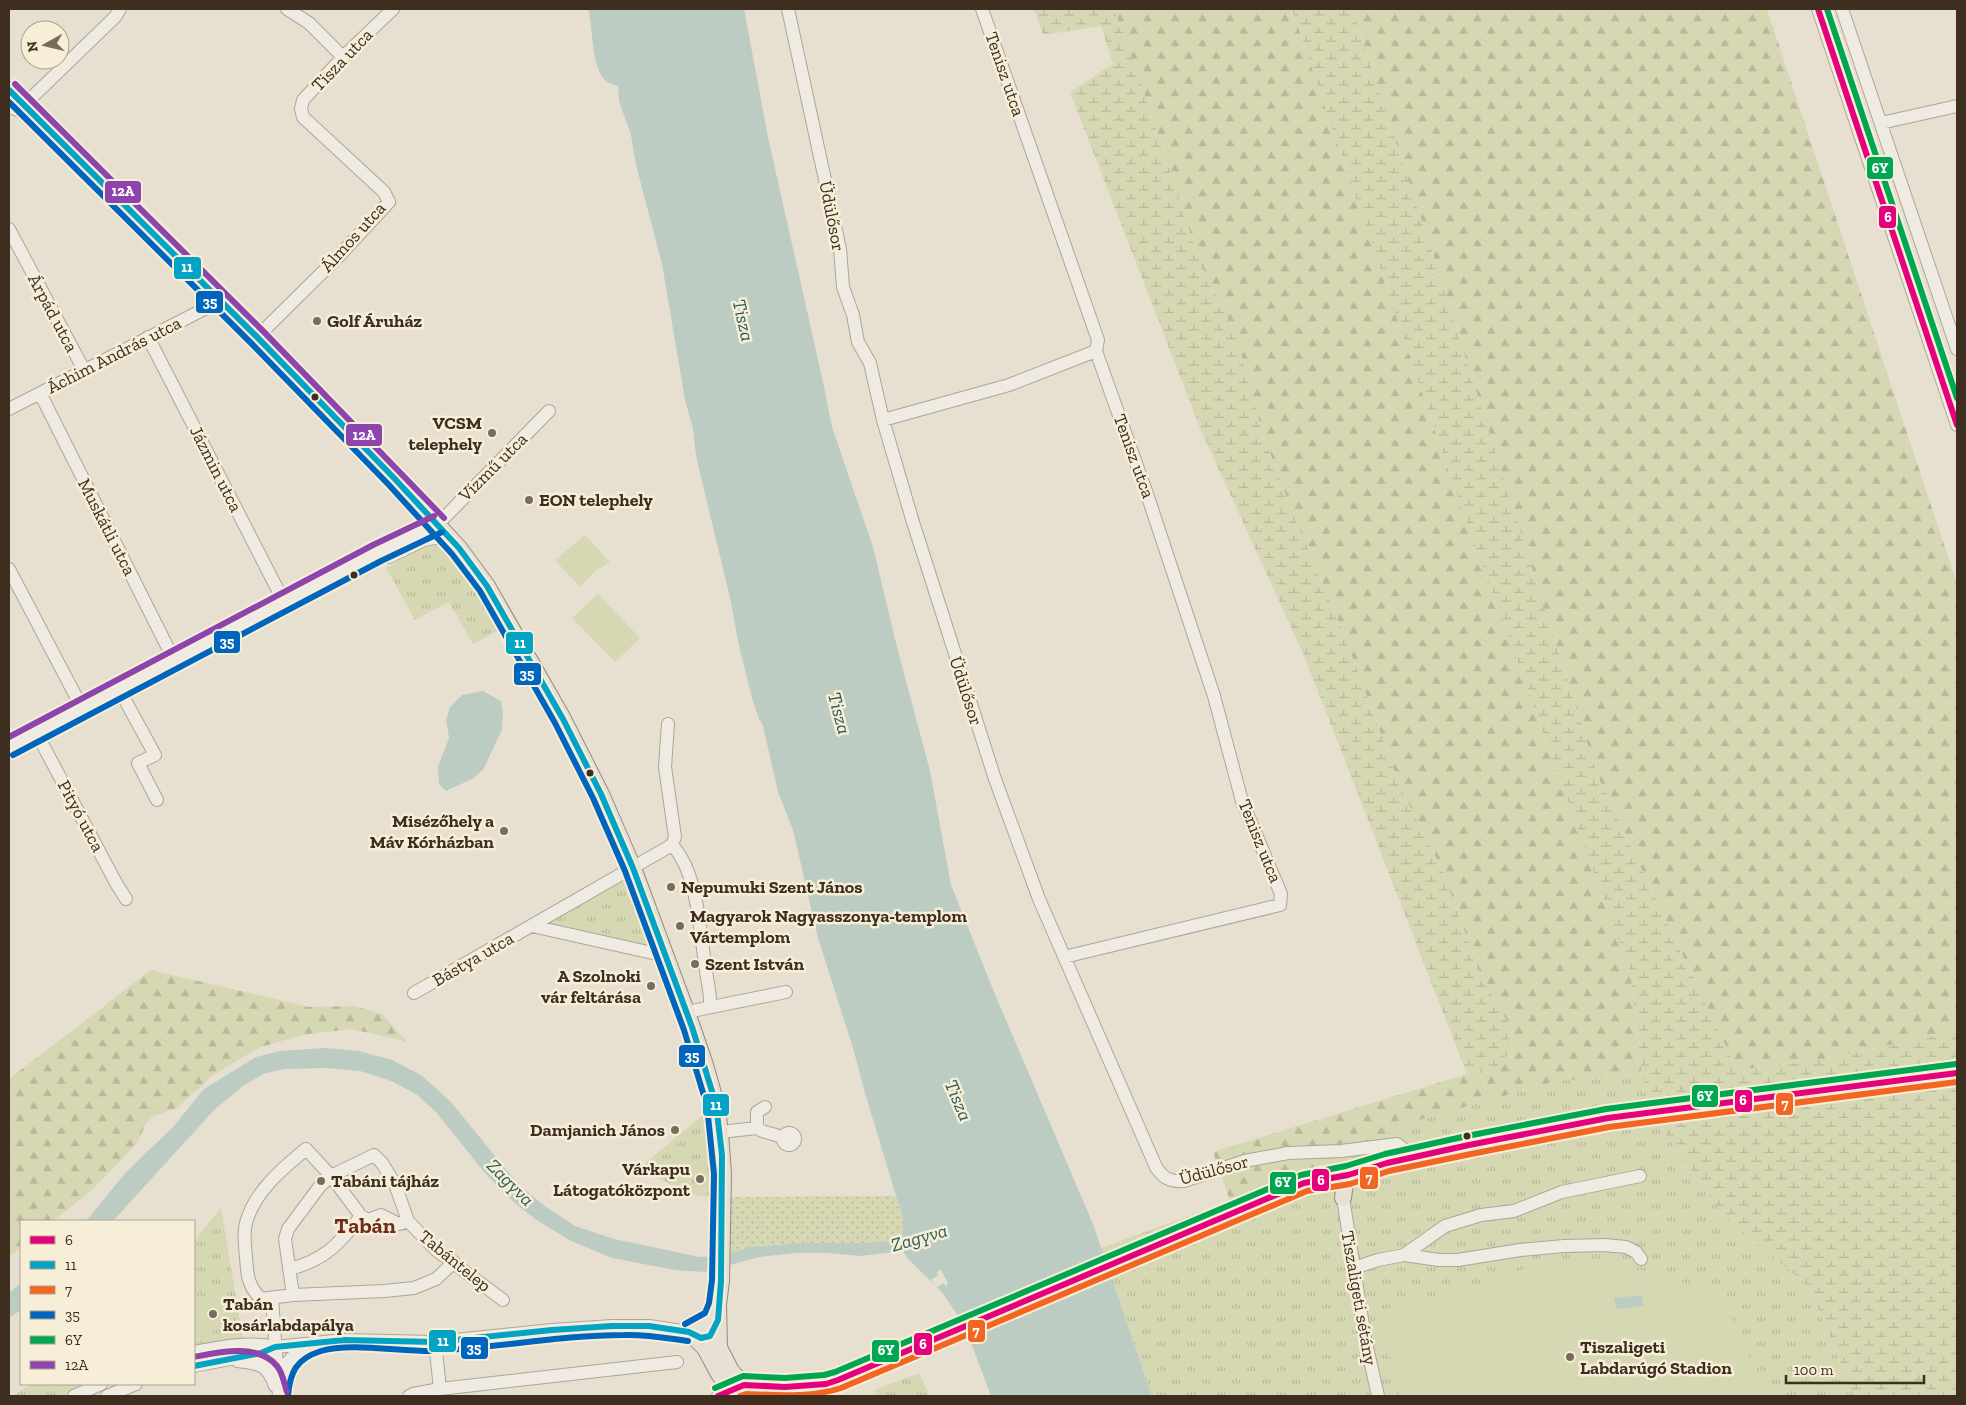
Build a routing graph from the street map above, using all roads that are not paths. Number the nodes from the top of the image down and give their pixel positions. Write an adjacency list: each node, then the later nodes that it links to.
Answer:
1 (120, 9): 11 (street)
2 (287, 9): 8 (street)
3 (393, 9): 8 (street, Tisza utca)
4 (788, 9): 24 (street, Üdülősor)
5 (982, 9): 19 (street, Tenisz utca)
6 (1818, 9): 25 (street)
7 (1842, 9): 13 (street)
8 (343, 57): 12 (street, Tisza utca)
9 (9, 90): 11 (main road)
10 (1957, 106): 13 (street)
11 (22, 109): 15 (main road)
12 (303, 117): 17 (street, Álmos utca)
13 (1881, 123): 18 (street)
14 (9, 229): 20 (street, Árpád utca)
15 (220, 301): 16 (street, Áchim András utca); 17 (main road)
16 (148, 336): 20 (street, Áchim András utca); 30 (street, Jázmin utca)
17 (257, 337): 26 (main road)
18 (1957, 349)
19 (1096, 351): 24 (street); 43 (street, Tenisz utca)
20 (84, 370): 21 (street, Áchim András utca)
21 (40, 393): 22 (street, Áchim András utca); 31 (street, Muskátli utca)
22 (9, 410)
23 (549, 411): 26 (street, Vízmű utca)
24 (884, 420): 43 (street, Üdülősor)
25 (1957, 425)
26 (438, 524): 27 (main road); 28 (street)
27 (459, 548): 28 (street); 39 (main road)
28 (376, 553): 30 (street)
29 (9, 569): 33 (street)
30 (284, 602): 31 (street)
31 (174, 660): 32 (street)
32 (119, 689): 33 (street); 37 (street)
33 (82, 708): 35 (street)
34 (668, 724): 38 (street)
35 (36, 732): 36 (street); 40 (street, Pityó utca)
36 (9, 747)
37 (157, 800)
38 (672, 845): 39 (street, Bástya utca); 46 (street)
39 (633, 868): 41 (street, Bástya utca); 42 (main road)
40 (126, 899)
41 (532, 926): 42 (street); 45 (street, Bástya utca)
42 (666, 956): 47 (main road)
43 (1064, 957): 53 (street, Üdülősor)
44 (786, 992): 46 (street)
45 (414, 993)
46 (710, 1006): 47 (street)
47 (689, 1019): 51 (main road)
48 (1957, 1073): 53 (main road)
49 (765, 1107): 50 (street)
50 (757, 1128): 51 (street); 52 (street)
51 (720, 1132): 70 (main road)
52 (784, 1139)
53 (1410, 1158): 54 (main road)
54 (1368, 1168): 57 (main road); 59 (main road)
55 (331, 1176): 60 (street); 61 (street, Tabántelep); 66 (street, Tabántelep); 68 (street)
56 (1640, 1176): 62 (street)
57 (1335, 1177): 58 (main road); 59 (main road)
58 (1309, 1182): 59 (main road); 81 (main road)
59 (1343, 1198): 65 (street, Tiszaligeti sétány)
60 (361, 1216): 61 (street, Tabántelep); 66 (street)
61 (408, 1221): 64 (street, Tabántelep)
62 (1404, 1255): 63 (street); 65 (street)
63 (1641, 1259)
64 (454, 1262): 67 (street); 69 (street, Tabántelep)
65 (1354, 1268): 91 (street, Tiszaligeti sétány)
66 (289, 1270): 67 (street, Tabántelep)
67 (293, 1295): 68 (street)
68 (272, 1298): 75 (street)
69 (503, 1300)
70 (718, 1313): 71 (main road); 74 (main road)
71 (689, 1332): 73 (street); 74 (street); 80 (main road)
72 (320, 1342): 73 (street); 75 (street); 88 (street)
73 (435, 1342): 84 (street)
74 (715, 1342): 80 (main road); 85 (main road)
75 (275, 1347): 76 (street); 77 (street); 88 (street)
76 (195, 1352)
77 (226, 1360): 79 (street); 88 (street)
78 (677, 1362): 84 (street)
79 (195, 1366)
80 (719, 1374): 85 (main road)
81 (826, 1384): 85 (main road); 90 (main road)
82 (100, 1385): 86 (street)
83 (134, 1385): 87 (street)
84 (440, 1389): 89 (street)
85 (734, 1393)
86 (74, 1396)
87 (107, 1396)
88 (279, 1396)
89 (409, 1396)
90 (796, 1396)
91 (1378, 1396)

